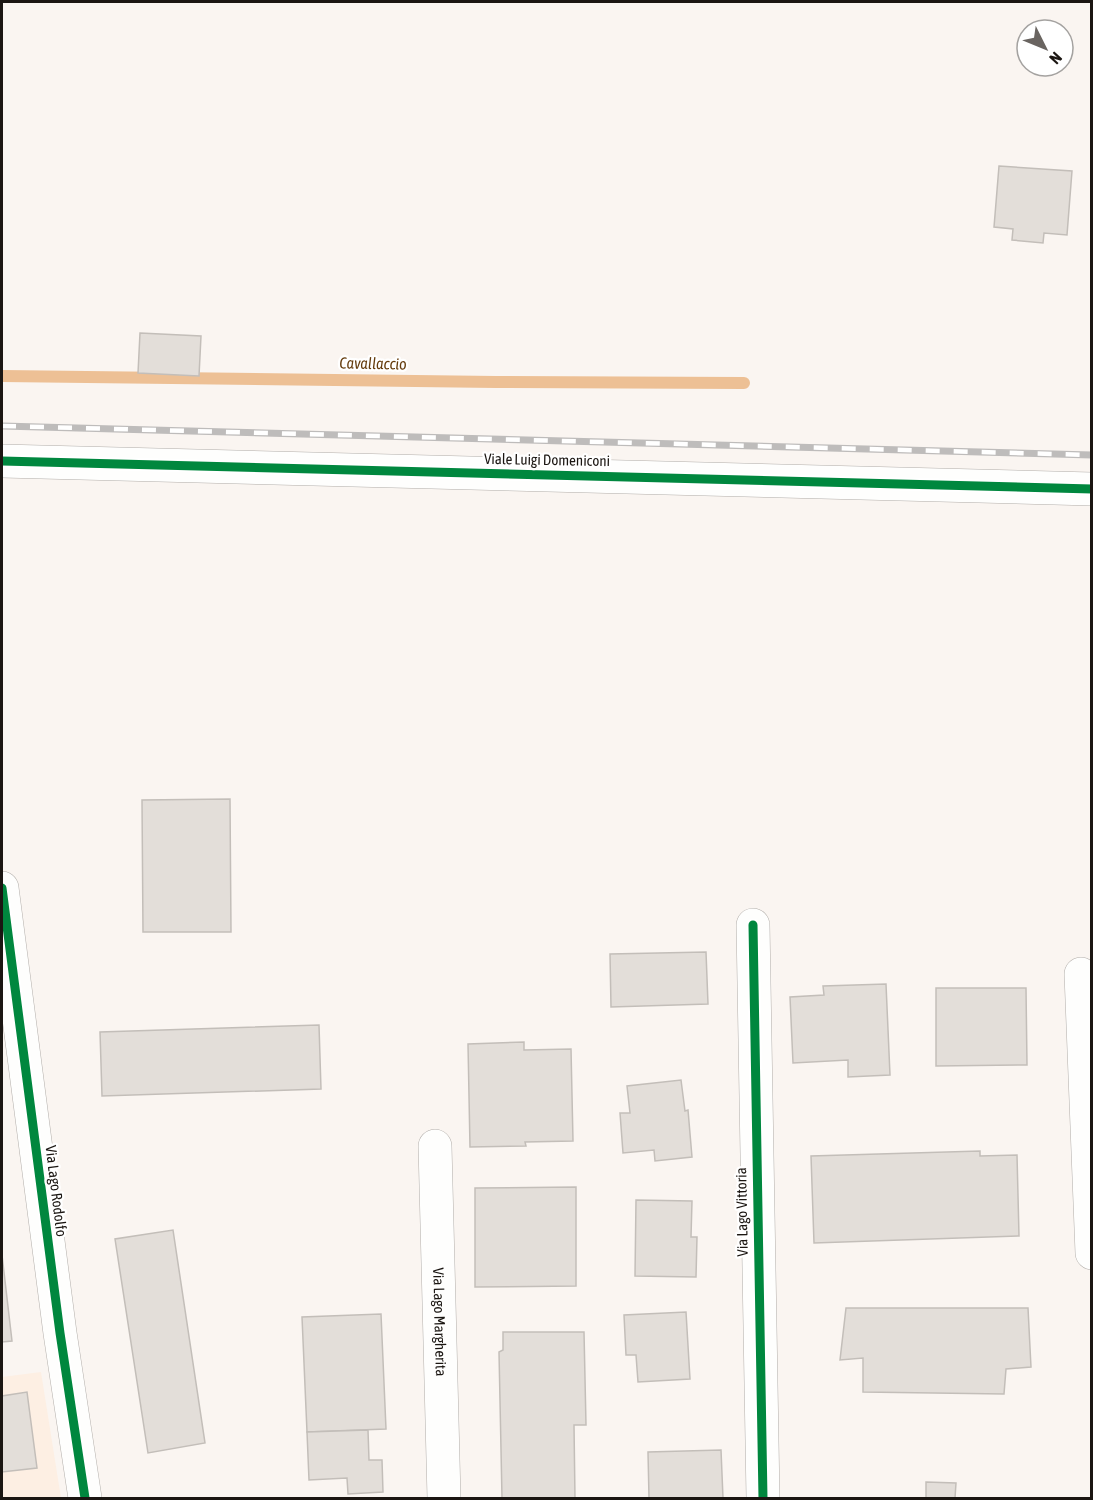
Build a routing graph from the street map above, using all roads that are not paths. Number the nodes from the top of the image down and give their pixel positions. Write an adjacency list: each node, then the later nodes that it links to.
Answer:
1 (2, 462): 2 (street, Viale Luigi Domeniconi)
2 (1092, 489)
3 (2, 888): 8 (street, Via Lago Rodolfo)
4 (753, 924): 10 (street, Via Lago Vittoria)
5 (1081, 974): 7 (street)
6 (435, 1146): 9 (street, Via Lago Margherita)
7 (1092, 1253)
8 (85, 1498)
9 (444, 1498)
10 (764, 1498)

